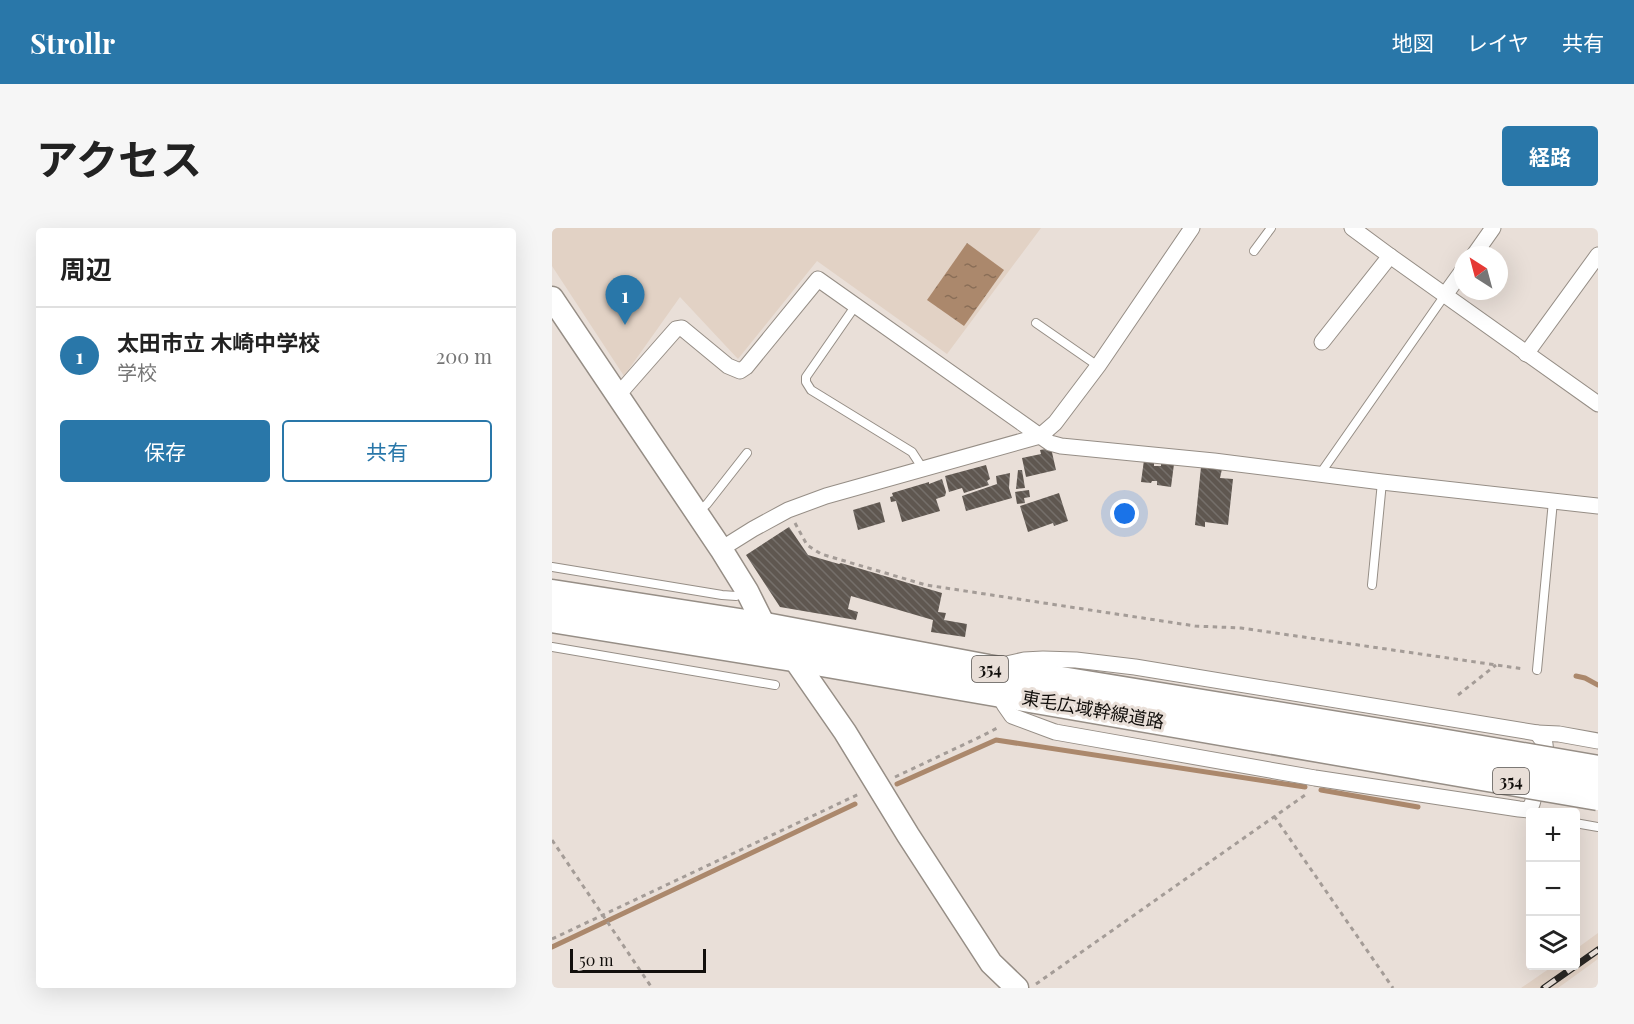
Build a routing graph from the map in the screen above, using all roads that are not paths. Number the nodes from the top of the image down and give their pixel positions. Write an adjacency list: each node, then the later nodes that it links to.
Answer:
1 (1192, 228): 16 (street)
2 (1271, 228): 6 (lane)
3 (1352, 228): 8 (street)
4 (1493, 228): 5 (street)
5 (1480, 246)
6 (1254, 251)
7 (1598, 255): 15 (street)
8 (1390, 256): 10 (street); 14 (street)
9 (1454, 282): 10 (street)
10 (1444, 295): 15 (street); 22 (lane)
11 (552, 298): 17 (street)
12 (856, 305): 17 (street); 19 (street); 21 (lane)
13 (1036, 323): 16 (lane)
14 (1322, 342)
15 (1526, 354): 18 (street)
16 (1098, 366): 19 (street)
17 (618, 395): 26 (street)
18 (1598, 404)
19 (1040, 436): 21 (street); 22 (street)
20 (747, 453): 26 (lane)
21 (923, 469): 27 (street)
22 (1320, 474): 23 (street)
23 (1382, 482): 24 (street); 29 (lane)
24 (1553, 501): 25 (street); 36 (lane)
25 (1598, 506)
26 (696, 513): 27 (street)
27 (721, 549): 30 (street)
28 (552, 567): 30 (lane)
29 (1372, 585)
30 (747, 591): 33 (street)
31 (552, 594): 33 (highway, 東毛広域幹線道路 / 354)
32 (552, 618): 35 (highway, 東毛広域幹線道路 / 354)
33 (765, 627): 35 (street); 37 (highway, 東毛広域幹線道路 / 354)
34 (552, 647): 38 (lane)
35 (793, 657): 37 (highway, 東毛広域幹線道路 / 354); 48 (street)
36 (1537, 670)
37 (993, 681): 39 (street); 41 (highway, 東毛広域幹線道路 / 354); 45 (street)
38 (775, 685)
39 (1532, 731): 40 (street); 44 (street)
40 (1598, 741)
41 (1426, 753): 42 (highway, 東毛広域幹線道路 / 354, bridge); 43 (highway, 東毛広域幹線道路 / 354, bridge)
42 (1598, 770)
43 (1598, 796)
44 (1529, 808)
45 (1526, 811)
46 (1580, 824): 47 (lane)
47 (1598, 827)
48 (1017, 988)

